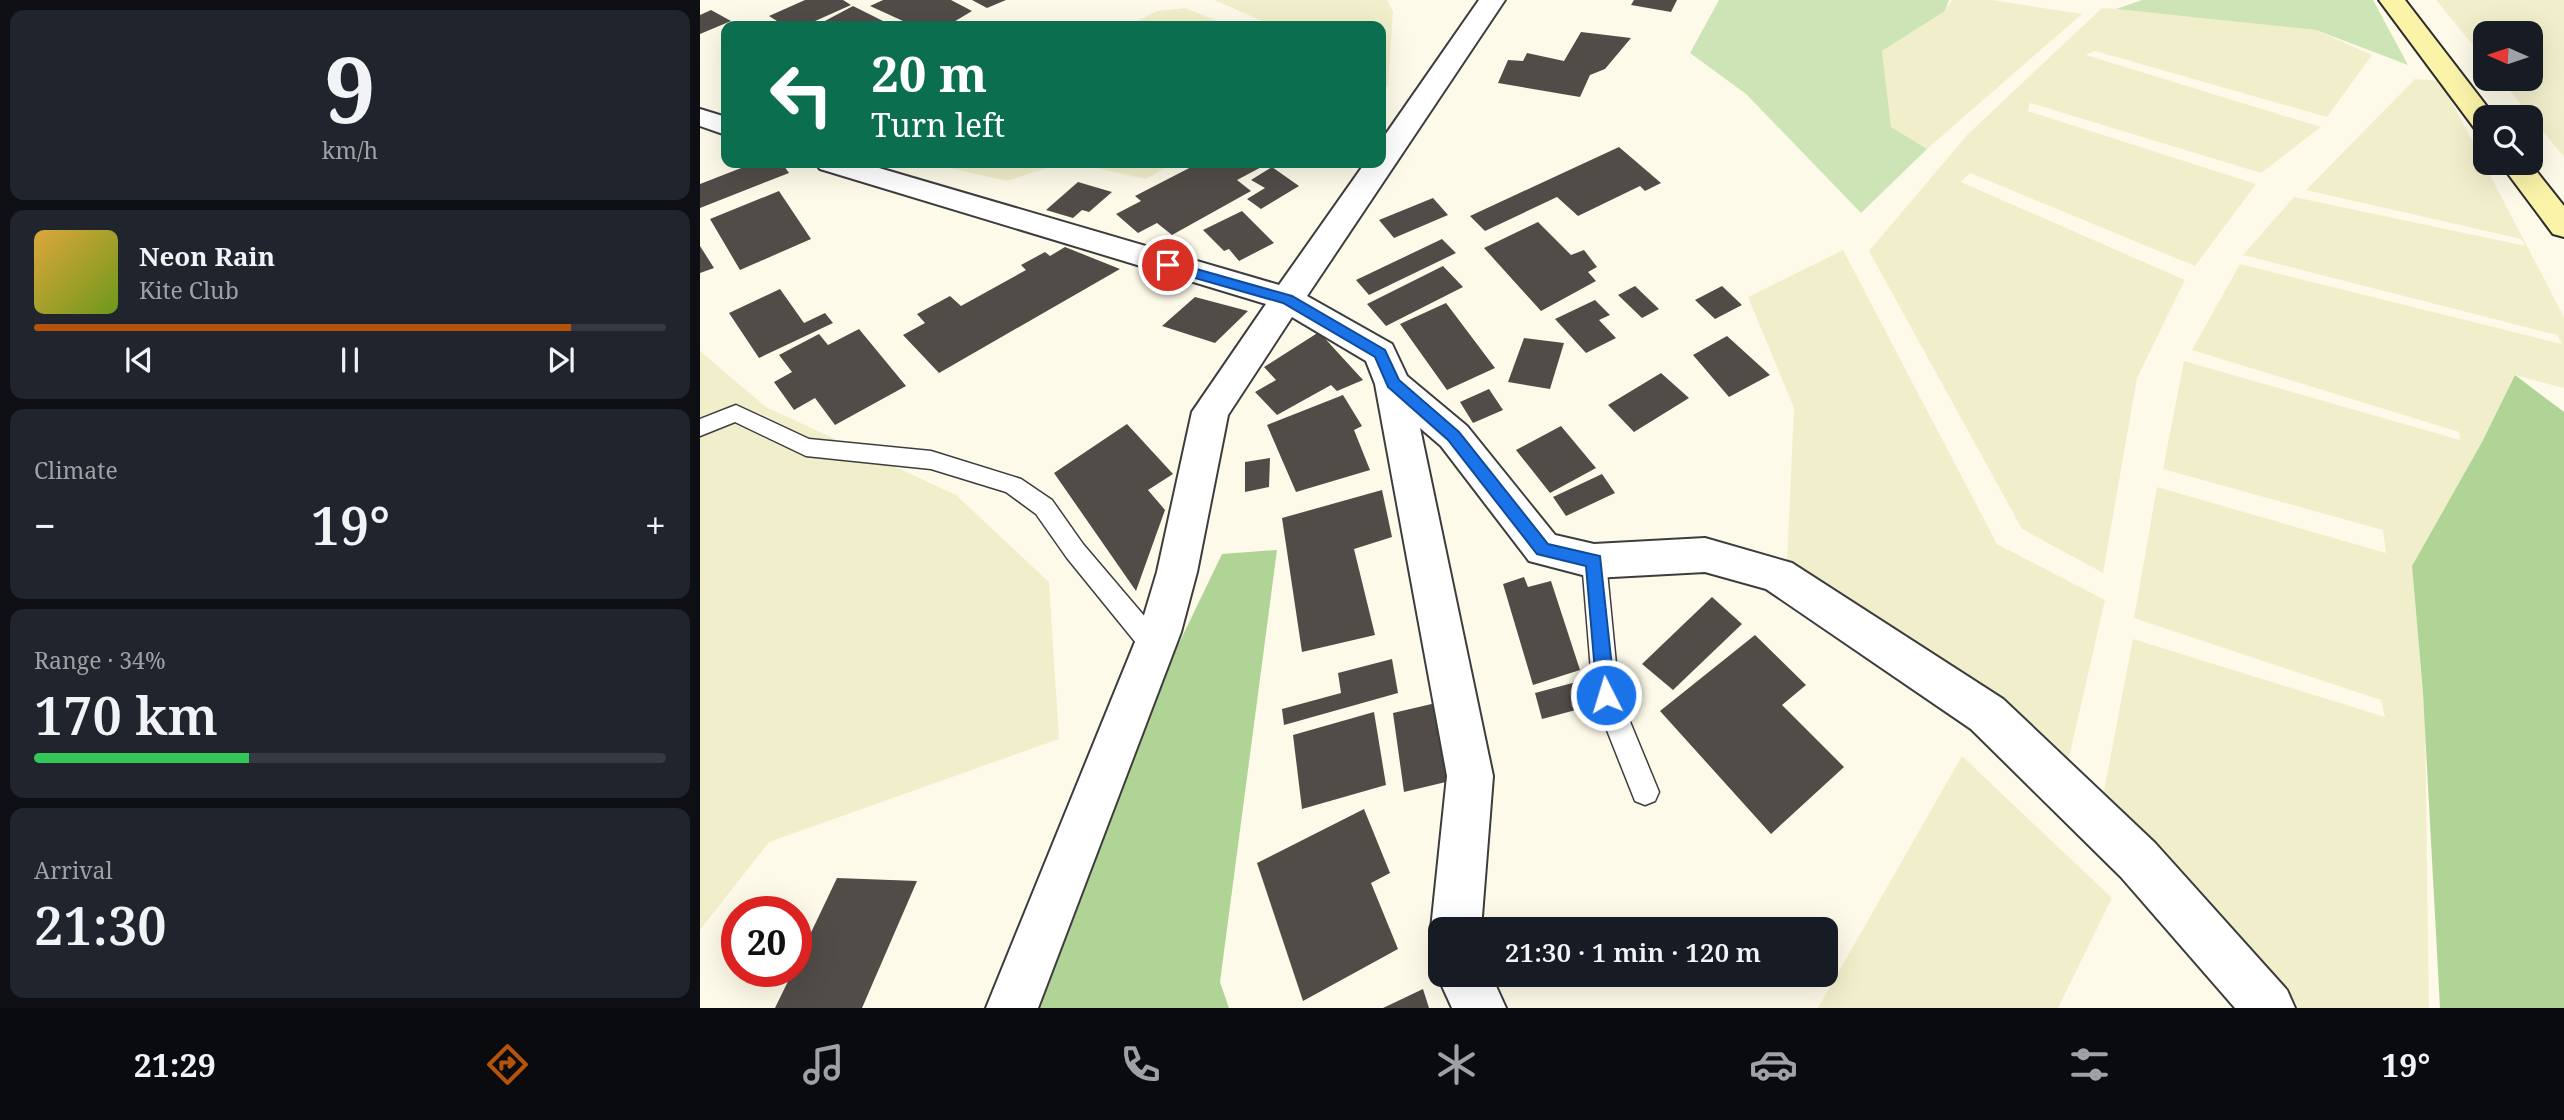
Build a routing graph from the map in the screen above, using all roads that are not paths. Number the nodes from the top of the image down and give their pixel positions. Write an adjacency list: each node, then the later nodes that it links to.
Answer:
1 (1492, 0): 6 (street)
2 (2392, 0): 3 (main road)
3 (2473, 107)
4 (700, 117): 5 (street)
5 (721, 124)
6 (1386, 155)
7 (848, 168): 11 (street)
8 (1377, 168): 11 (street)
9 (2524, 175): 10 (main road)
10 (2564, 227)
11 (1287, 299): 12 (street); 15 (street)
12 (1393, 384): 14 (street); 17 (street)
13 (700, 428): 15 (lane)
14 (1594, 561): 16 (lane); 21 (street)
15 (1154, 646): 19 (street)
16 (1645, 792)
17 (1457, 917)
18 (1469, 987): 20 (street)
19 (1012, 1008)
20 (1480, 1008)
21 (2269, 1008)

